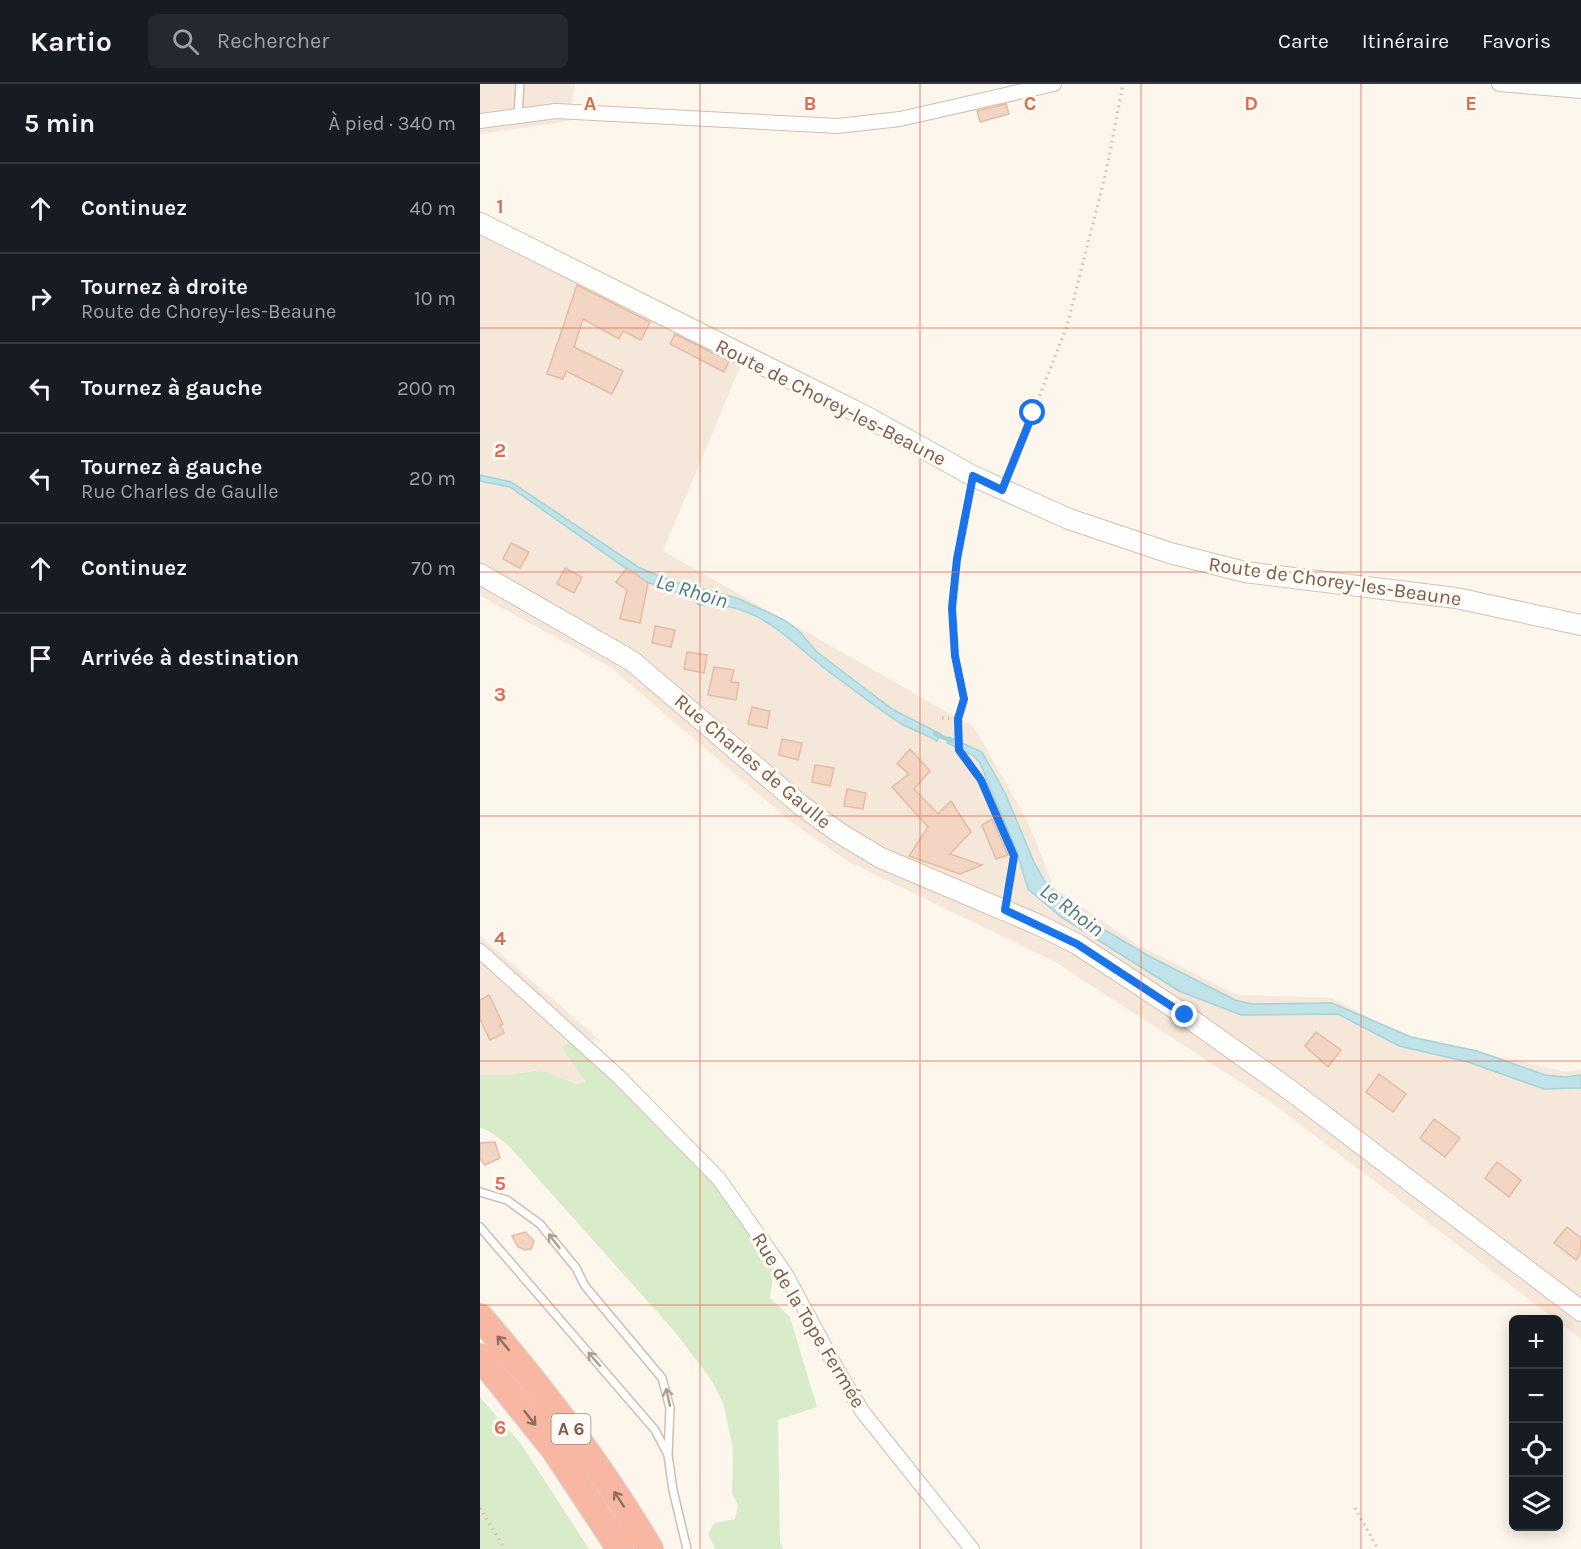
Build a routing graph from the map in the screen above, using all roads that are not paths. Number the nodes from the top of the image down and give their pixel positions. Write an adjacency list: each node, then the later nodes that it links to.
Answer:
1 (520, 84): 5 (lane)
2 (1052, 84): 5 (street)
3 (1499, 84): 4 (street)
4 (1581, 91)
5 (518, 115): 6 (street)
6 (480, 121)
7 (480, 223): 9 (street, Route de Chorey-les-Beaune)
8 (480, 574): 13 (street, Rue Charles de Gaulle)
9 (1581, 626)
10 (480, 951): 20 (street, Rue de la Tope Fermée)
11 (480, 1192): 16 (lane, one-way to 11)
12 (480, 1227): 16 (lane, one-way to 12)
13 (1581, 1311)
14 (480, 1317): 18 (highway, A 6, one-way to 14)
15 (480, 1357): 17 (highway, A 6, one-way to 17)
16 (668, 1455): 19 (lane)
17 (620, 1549)
18 (651, 1549)
19 (687, 1549)
20 (972, 1549)

